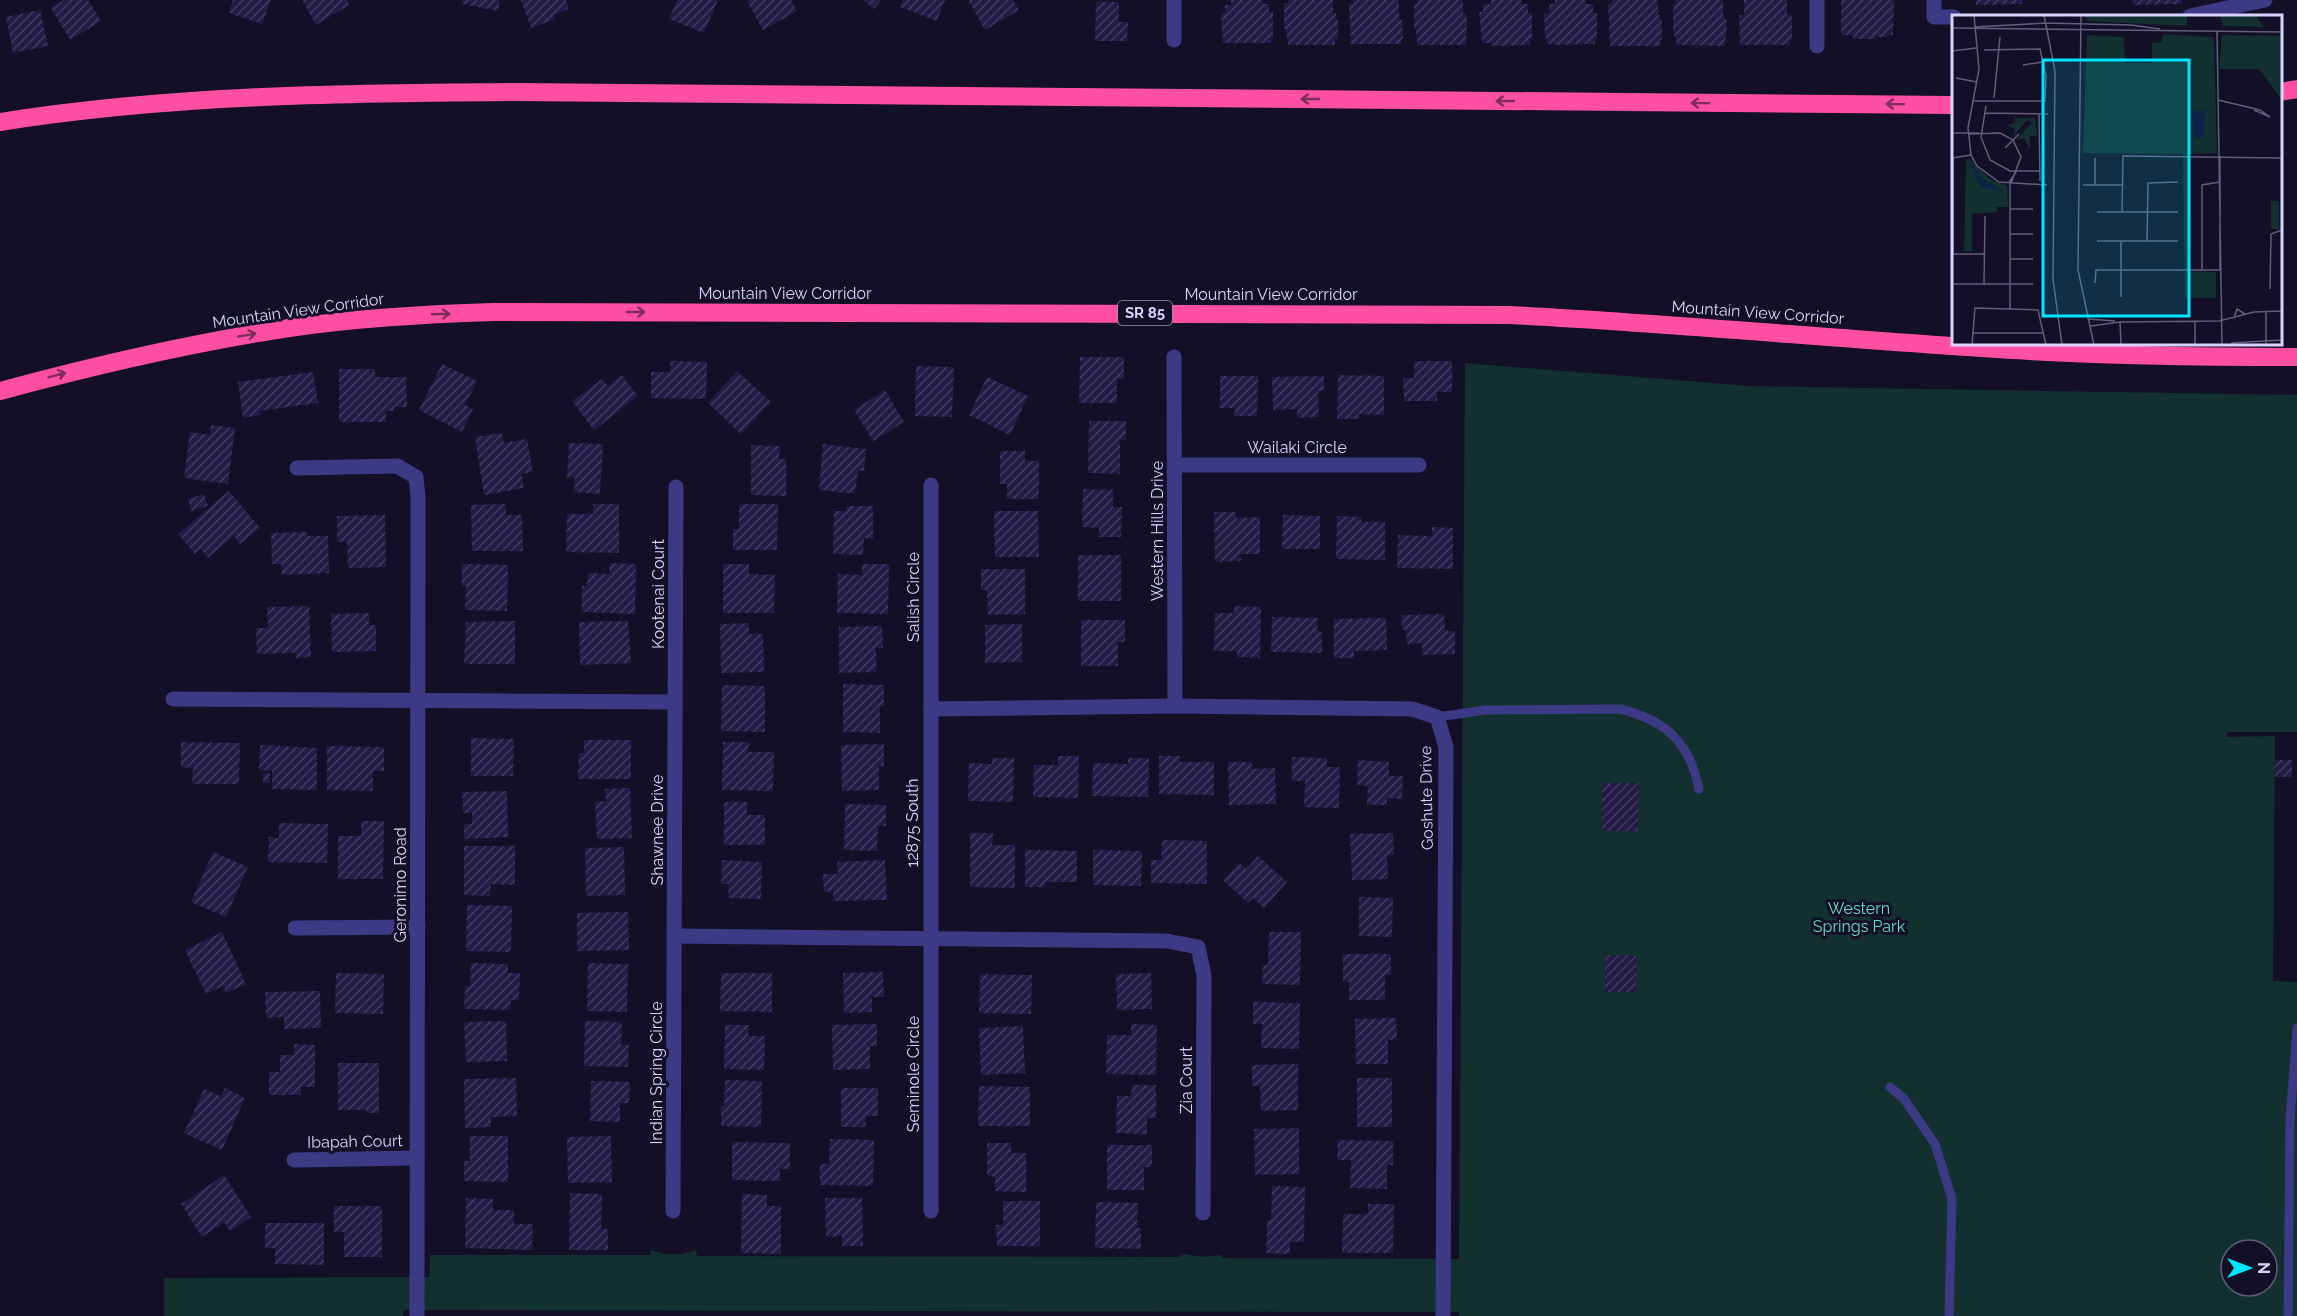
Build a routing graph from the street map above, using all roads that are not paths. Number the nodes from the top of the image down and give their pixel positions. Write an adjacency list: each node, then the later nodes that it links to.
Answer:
1 (1174, 0): 7 (street)
2 (1816, 0): 8 (street)
3 (1934, 0): 6 (street)
4 (2265, 0): 5 (street)
5 (2195, 15)
6 (1952, 17)
7 (1174, 40)
8 (1817, 46)
9 (2297, 89): 10 (highway)
10 (2282, 92)
11 (1952, 105): 12 (highway, one-way to 12)
12 (0, 122)
13 (1174, 357): 16 (street, Western Hills Drive)
14 (2297, 357): 15 (highway, Mountain View Corridor / SR 85, one-way to 14)
15 (0, 390)
16 (1175, 465): 17 (street, Wailaki Circle); 24 (street, Western Hills Drive)
17 (1419, 465)
18 (297, 468): 22 (street, Geronimo Road)
19 (931, 485): 25 (street, Salish Circle)
20 (676, 488): 23 (street, Kootenai Court)
21 (173, 699): 22 (street)
22 (418, 700): 23 (street); 28 (street, Geronimo Road)
23 (675, 702): 30 (street, Shawnee Drive)
24 (1175, 706): 25 (street); 26 (street)
25 (931, 710): 31 (street, 12875 South)
26 (1437, 717): 27 (lane); 40 (street, Goshute Drive)
27 (1699, 789)
28 (418, 927): 29 (street); 34 (street, Geronimo Road)
29 (295, 928)
30 (674, 936): 31 (street); 36 (street, Indian Spring Circle)
31 (930, 937): 37 (street, Seminole Circle); 38 (street, Zia Court)
32 (2297, 1028): 42 (lane)
33 (1890, 1087): 41 (lane)
34 (417, 1158): 35 (street, Ibapah Court); 39 (street, Geronimo Road)
35 (294, 1160)
36 (673, 1210)
37 (931, 1211)
38 (1203, 1213)
39 (417, 1316)
40 (1443, 1316)
41 (1949, 1316)
42 (2288, 1316)

